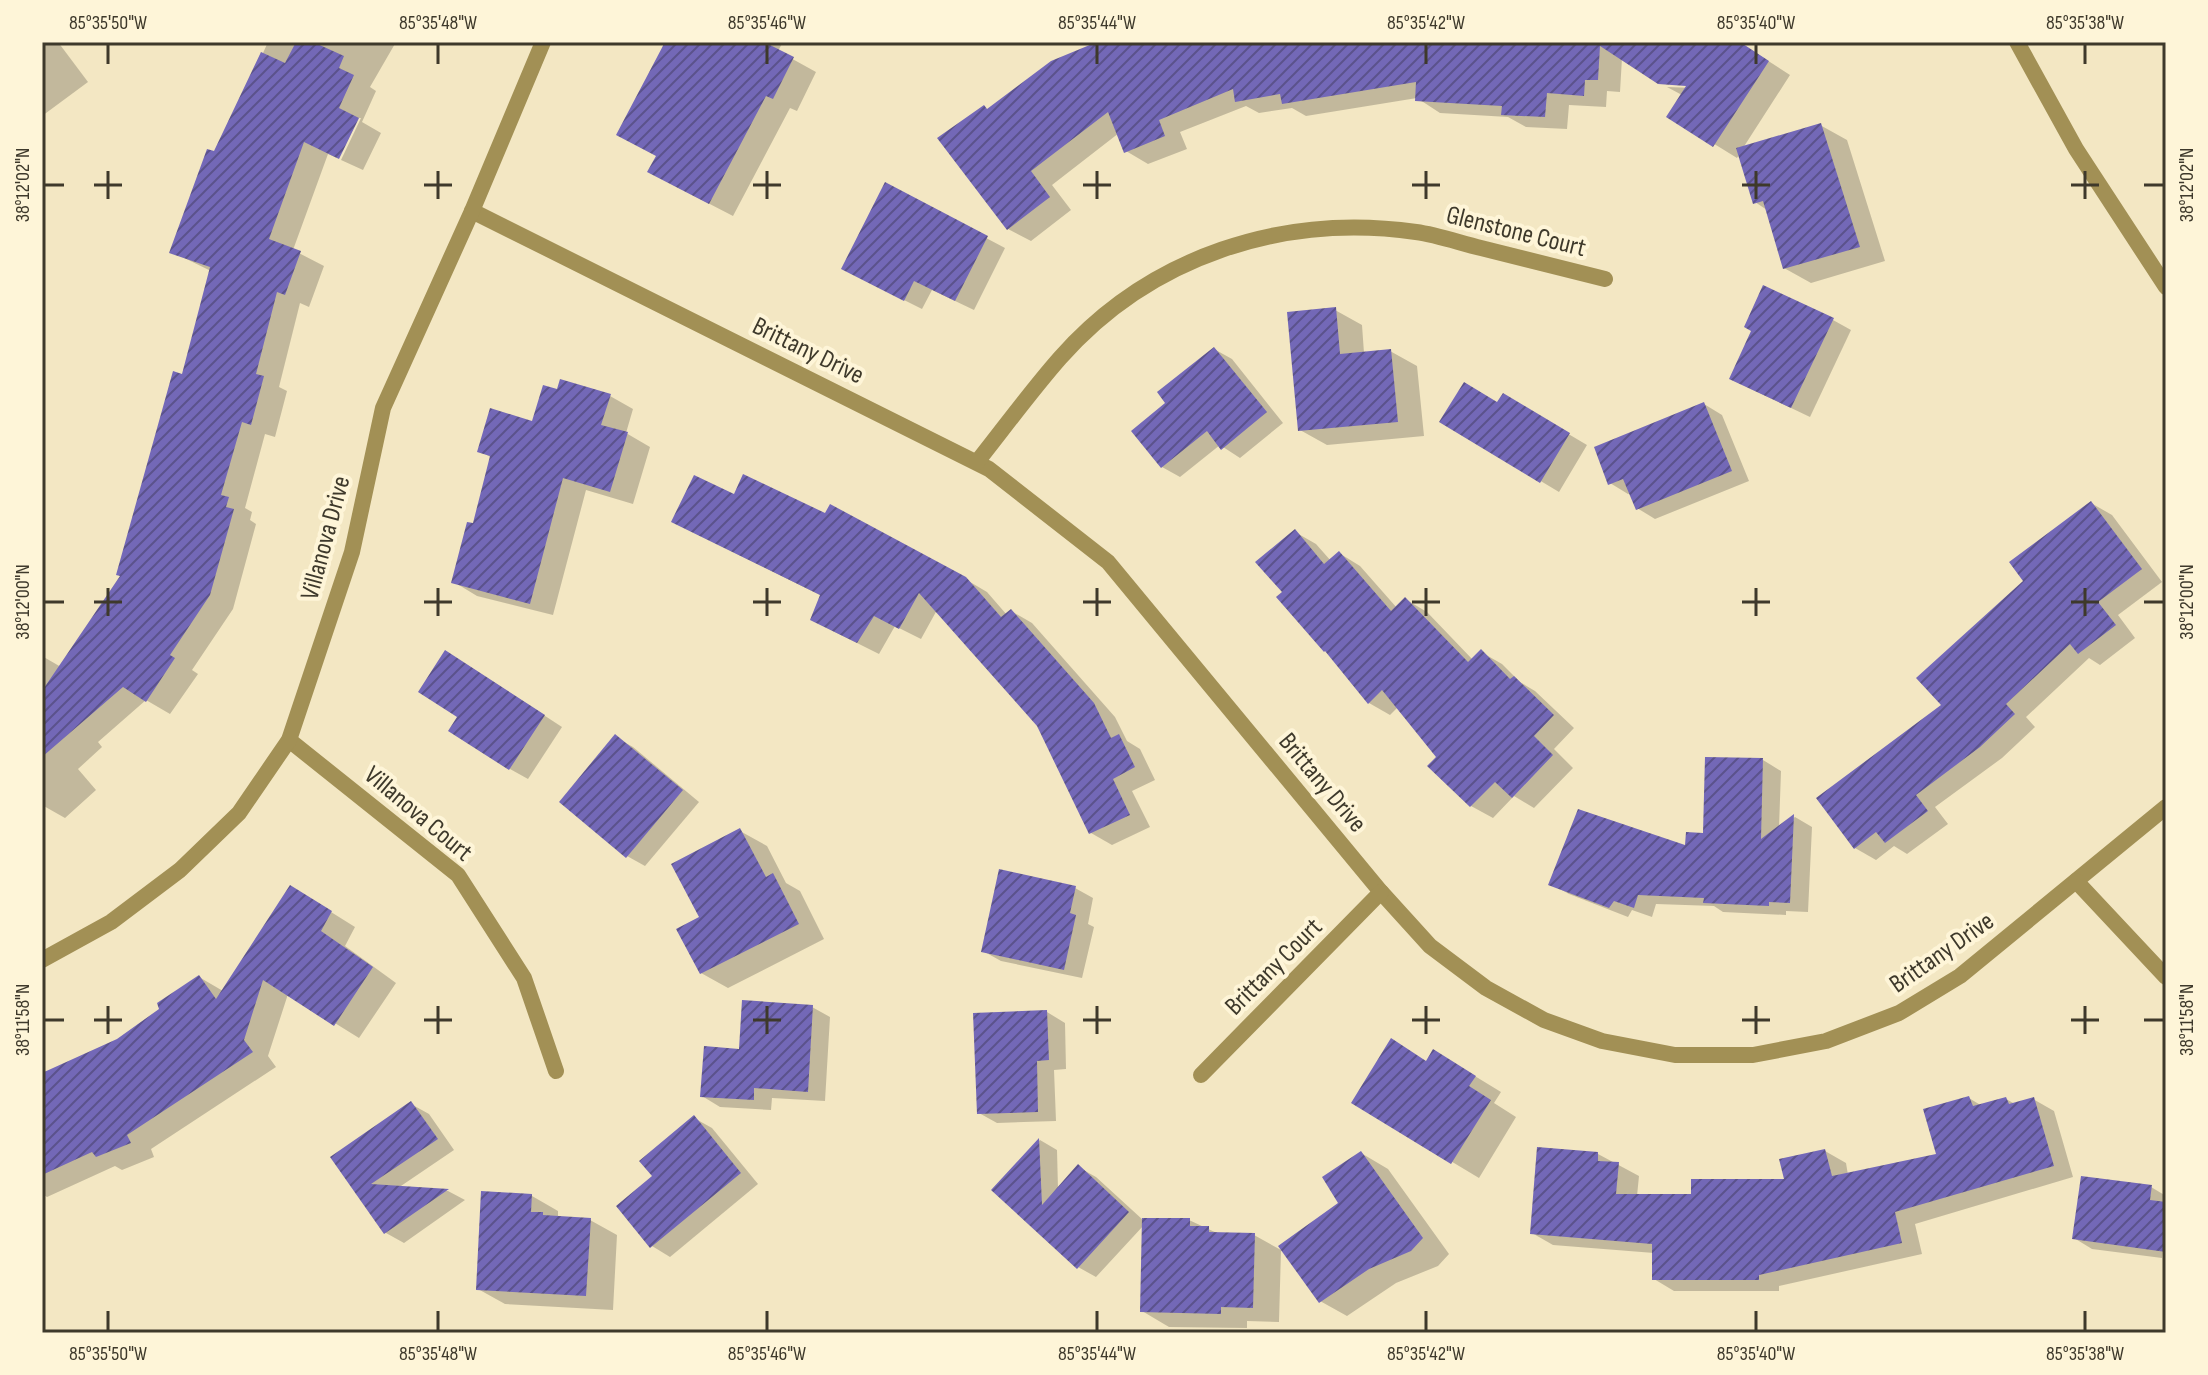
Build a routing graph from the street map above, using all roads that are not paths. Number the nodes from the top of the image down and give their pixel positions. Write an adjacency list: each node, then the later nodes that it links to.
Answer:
1 (543, 42): 3 (street, Villanova Drive)
2 (2017, 42): 5 (street)
3 (472, 211): 6 (street, Brittany Drive); 7 (street, Villanova Drive)
4 (1605, 279): 6 (street, Glenstone Court)
5 (2166, 287)
6 (977, 462): 10 (street, Brittany Drive)
7 (289, 740): 11 (street, Villanova Drive); 13 (street, Villanova Court)
8 (2166, 807): 9 (street, Brittany Drive)
9 (2076, 881): 10 (street, Brittany Drive); 12 (street)
10 (1381, 892): 14 (street, Brittany Court)
11 (42, 960)
12 (2166, 977)
13 (556, 1071)
14 (1201, 1075)

